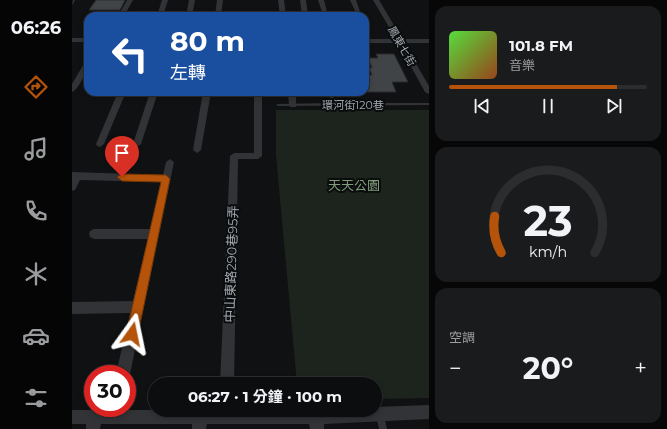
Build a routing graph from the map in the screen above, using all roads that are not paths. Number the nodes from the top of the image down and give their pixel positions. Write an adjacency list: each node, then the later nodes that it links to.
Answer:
1 (74, 0): 11 (lane)
2 (130, 0): 12 (street)
3 (165, 0): 13 (street)
4 (192, 0): 14 (street)
5 (220, 0): 15 (street)
6 (281, 0): 16 (street)
7 (303, 0): 17 (street)
8 (321, 0): 18 (street)
9 (353, 0): 19 (street)
10 (376, 0): 23 (street, 鳳東七街)
11 (72, 4)
12 (123, 12)
13 (161, 12)
14 (190, 12)
15 (218, 12)
16 (282, 12)
17 (304, 12)
18 (325, 12)
19 (358, 12)
20 (72, 40): 21 (street)
21 (84, 40)
22 (369, 41): 23 (street)
23 (399, 41): 24 (street); 27 (street, 鳳東七街)
24 (429, 41)
25 (84, 69): 26 (street)
26 (72, 90)
27 (429, 92)
28 (120, 96): 38 (street)
29 (153, 96): 39 (street)
30 (206, 96): 40 (street)
31 (258, 96): 50 (street, 中山東路290巷95弄)
32 (292, 96): 36 (street)
33 (331, 96): 37 (lane)
34 (429, 104): 37 (lane, 環河街120巷)
35 (278, 105): 36 (lane, 環河街120巷)
36 (293, 105): 37 (lane, 環河街120巷)
37 (333, 105)
38 (100, 144)
39 (137, 144)
40 (198, 150)
41 (170, 162): 43 (street)
42 (75, 176): 43 (street); 44 (street)
43 (166, 179): 46 (street)
44 (72, 187)
45 (94, 234): 46 (street)
46 (154, 234): 47 (street)
47 (138, 307): 48 (street); 49 (street)
48 (72, 308)
49 (125, 365)
50 (227, 377)
51 (429, 412): 52 (street)
52 (382, 414)
53 (136, 415): 61 (street)
54 (72, 417): 60 (street)
55 (105, 417): 60 (street)
56 (216, 417): 61 (street)
57 (262, 417): 62 (street)
58 (359, 417): 62 (street)
59 (381, 417): 63 (lane)
60 (94, 423)
61 (200, 423)
62 (316, 423)
63 (383, 429)

